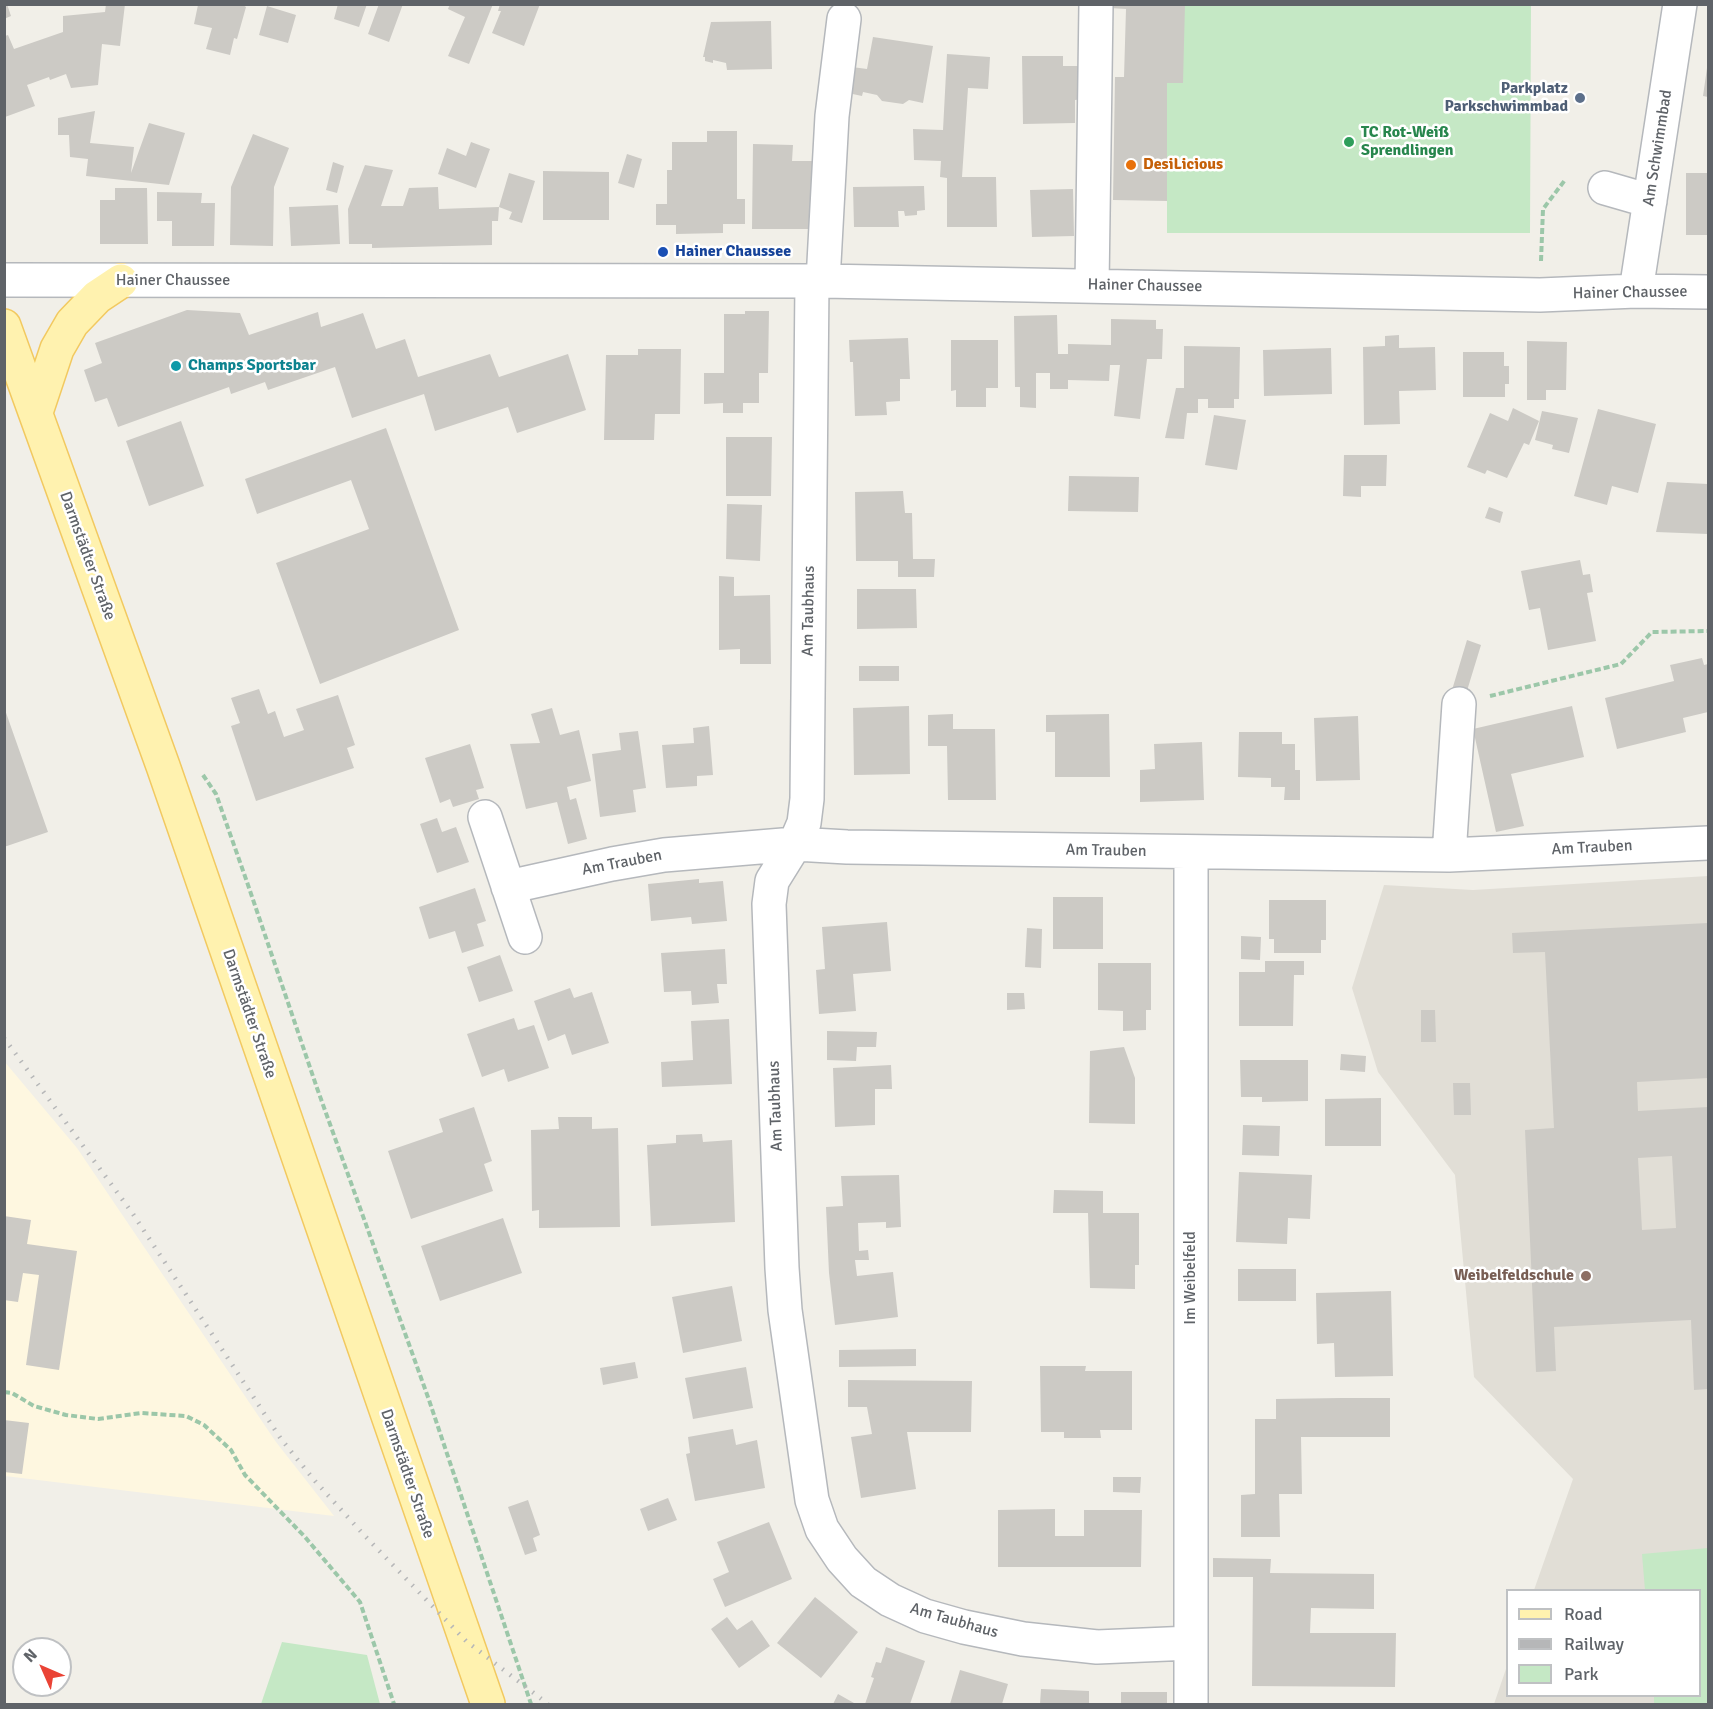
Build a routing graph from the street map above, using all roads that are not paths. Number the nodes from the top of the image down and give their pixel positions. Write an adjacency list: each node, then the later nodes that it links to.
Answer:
1 (1096, 4): 9 (street)
2 (1680, 4): 5 (street, Am Schwimmbad)
3 (844, 19): 8 (street, Am Taubhaus)
4 (1605, 188): 5 (street)
5 (1650, 201): 10 (street, Am Schwimmbad)
6 (4, 280): 7 (street, Hainer Chaussee)
7 (121, 281): 8 (street, Hainer Chaussee); 13 (main road)
8 (817, 281): 9 (street, Hainer Chaussee); 17 (street, Am Taubhaus)
9 (1092, 285): 10 (street, Hainer Chaussee)
10 (1636, 291): 11 (street, Hainer Chaussee)
11 (1708, 292)
12 (4, 326): 13 (main road, Darmstädter Straße)
13 (36, 412): 23 (main road, Darmstädter Straße)
14 (1459, 704): 19 (street)
15 (485, 817): 20 (street)
16 (1708, 843): 19 (street, Am Trauben)
17 (795, 844): 18 (street, Am Trauben); 20 (street, Am Trauben); 22 (street, Am Taubhaus)
18 (1191, 852): 19 (street, Am Trauben); 22 (street, Im Weibelfeld)
19 (1449, 855)
20 (508, 887): 21 (street)
21 (525, 937)
22 (1191, 1643): 24 (street, Im Weibelfeld)
23 (488, 1704)
24 (1191, 1704)

